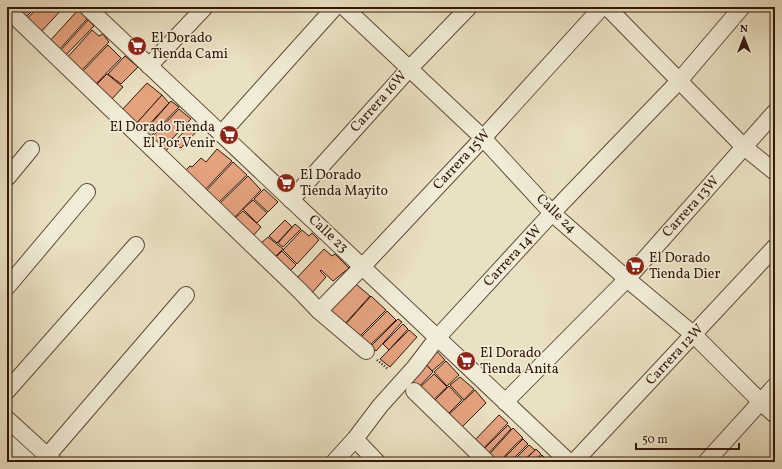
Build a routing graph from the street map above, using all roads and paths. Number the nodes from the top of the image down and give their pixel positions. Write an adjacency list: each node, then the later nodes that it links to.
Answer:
1 (87, 7): 10 (street, Calle 23)
2 (205, 7): 10 (street)
3 (335, 7): 14 (street)
4 (344, 7): 11 (street, Calle 24)
5 (469, 7): 11 (street, Carrera 16W)
6 (602, 7): 15 (street, Carrera 15W)
7 (607, 7): 12 (street)
8 (742, 7): 12 (street, Carrera 14W)
9 (7, 9): 29 (street)
10 (149, 66): 14 (street, Calle 23)
11 (409, 69): 15 (street, Calle 24); 21 (street, Carrera 16W)
12 (679, 81): 16 (street); 22 (street, Carrera 14W)
13 (775, 112): 16 (street, Carrera 13W)
14 (222, 134): 21 (street, Calle 23)
15 (483, 138): 22 (street, Calle 24); 25 (street, Carrera 15W)
16 (744, 147): 18 (street); 26 (street, Carrera 13W)
17 (31, 149): 19 (street)
18 (775, 172)
19 (7, 178)
20 (87, 192): 27 (street)
21 (291, 200): 25 (street, Calle 23)
22 (552, 213): 26 (street, Calle 24); 31 (street, Carrera 14W)
23 (136, 245): 34 (street)
24 (775, 247): 30 (street, Carrera 12W)
25 (362, 267): 29 (street, Carrera 15W); 31 (street, Calle 23)
26 (627, 279): 30 (street, Calle 24); 36 (street, Carrera 13W)
27 (7, 287)
28 (186, 295): 42 (street)
29 (319, 311): 32 (street)
30 (694, 334): 37 (street, Calle 24); 48 (street, Carrera 12W)
31 (437, 338): 36 (street, Calle 23); 40 (street, Carrera 14W)
32 (366, 351)
33 (775, 386): 37 (street)
34 (7, 391)
35 (414, 391): 46 (street)
36 (505, 402): 47 (street, Calle 23)
37 (761, 402): 38 (street, Calle 24); 49 (street)
38 (775, 415)
39 (7, 419): 42 (street)
40 (355, 439): 44 (street, Carrera 14W); 45 (street)
41 (7, 442): 43 (street)
42 (48, 460)
43 (29, 462)
44 (334, 462)
45 (377, 462)
46 (487, 462)
47 (569, 462)
48 (574, 462)
49 (706, 462)

